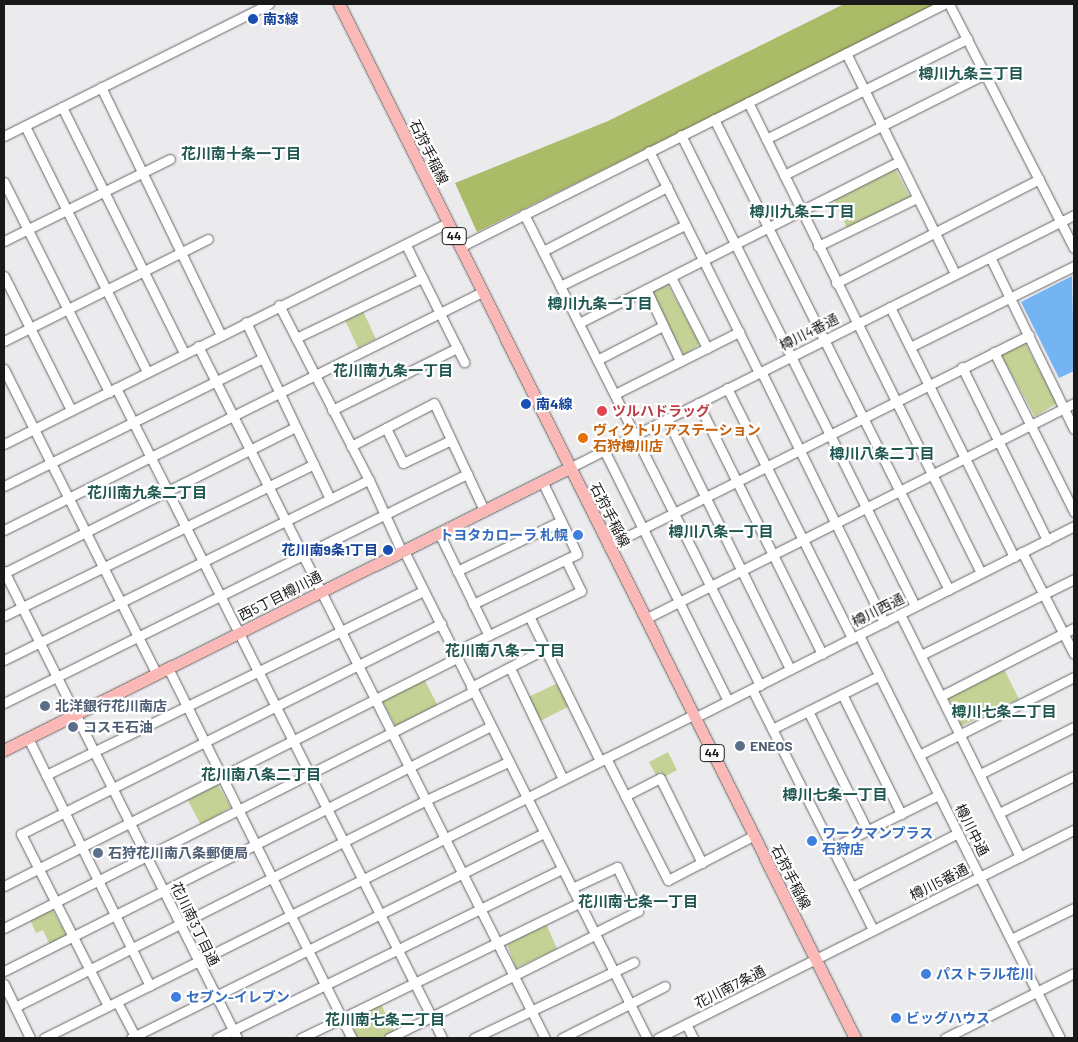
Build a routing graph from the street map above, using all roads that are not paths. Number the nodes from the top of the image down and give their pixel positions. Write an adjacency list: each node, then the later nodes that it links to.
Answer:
1 (269, 4): 8 (street)
2 (339, 4): 33 (main road, 石狩手稲線 / 44)
3 (944, 4): 6 (street)
4 (949, 4): 5 (street)
5 (967, 39): 7 (street); 9 (street)
6 (846, 53): 9 (street); 10 (street)
7 (985, 74): 14 (street); 23 (street)
8 (101, 88): 11 (street); 21 (street)
9 (864, 90): 14 (street); 17 (street)
10 (748, 102): 12 (street); 17 (street)
11 (62, 107): 13 (street); 26 (street)
12 (714, 119): 15 (street); 35 (street)
13 (25, 126): 16 (street); 28 (street)
14 (881, 126): 20 (street); 22 (street)
15 (681, 135): 18 (street); 40 (street)
16 (4, 136)
17 (766, 139): 22 (street)
18 (649, 152): 25 (street); 30 (street)
19 (170, 159): 21 (street)
20 (898, 162): 27 (street); 29 (street)
21 (143, 173): 26 (street); 46 (street)
22 (784, 176): 29 (street)
23 (1039, 179): 32 (street); 37 (street)
24 (4, 182): 36 (street)
25 (667, 188): 34 (street); 45 (street)
26 (104, 191): 28 (street); 50 (street)
27 (917, 198): 37 (street); 43 (street)
28 (66, 209): 36 (street); 58 (street)
29 (802, 211): 35 (street); 43 (street)
30 (524, 214): 42 (street); 45 (street)
31 (1074, 215): 32 (street, 樽川4番通)
32 (1061, 221): 44 (street); 47 (street, 樽川4番通)
33 (448, 223): 41 (street); 42 (main road, 石狩手稲線 / 44)
34 (686, 225): 48 (street); 56 (street)
35 (770, 227): 40 (street); 74 (street)
36 (28, 230): 39 (street); 63 (street)
37 (934, 234): 51 (street); 55 (street)
38 (208, 239): 46 (street)
39 (4, 241)
40 (736, 244): 48 (street); 82 (street)
41 (406, 245): 54 (street); 61 (street)
42 (460, 246): 59 (main road, 石狩手稲線 / 44)
43 (818, 246): 55 (street)
44 (1074, 248)
45 (543, 251): 56 (street)
46 (181, 253): 50 (street); 71 (street)
47 (990, 257): 51 (street, 樽川4番通); 60 (street)
48 (703, 261): 53 (street); 70 (street)
49 (1074, 266): 60 (street)
50 (143, 271): 58 (street); 81 (street)
51 (955, 274): 62 (street, 樽川4番通)
52 (4, 276): 69 (street)
53 (671, 277): 57 (street); 79 (street)
54 (422, 278): 64 (street); 73 (street)
55 (836, 282): 67 (street)
56 (560, 286): 66 (street)
57 (646, 289): 66 (street); 68 (street)
58 (106, 290): 63 (street); 89 (street)
59 (482, 292): 64 (street); 127 (main road, 石狩手稲線 / 44)
60 (1010, 298): 72 (street); 77 (street)
61 (279, 305): 65 (street); 73 (street)
62 (890, 307): 67 (street, 樽川4番通); 77 (street)
63 (68, 310): 69 (street); 95 (street)
64 (439, 314): 78 (street); 91 (street)
65 (246, 322): 71 (street); 83 (street)
66 (579, 322): 84 (street)
67 (856, 324): 74 (street, 樽川4番通); 98 (street)
68 (664, 326): 84 (street); 85 (street)
69 (30, 328): 75 (street); 102 (street)
70 (738, 332): 79 (street); 90 (street)
71 (221, 335): 76 (street)
72 (1028, 335): 80 (street); 101 (street)
73 (296, 338): 91 (street)
74 (826, 339): 82 (street, 樽川4番通); 105 (street)
75 (4, 341)
76 (198, 346): 81 (street); 92 (street)
77 (910, 347): 93 (street)
78 (457, 348): 86 (street); 103 (street)
79 (706, 348): 85 (street)
80 (994, 352): 87 (street); 108 (street)
81 (184, 353): 89 (street)
82 (791, 356): 90 (street, 樽川4番通); 113 (street)
83 (263, 358): 92 (street); 96 (street)
84 (597, 360): 97 (street)
85 (680, 361): 97 (street)
86 (464, 362)
87 (962, 368): 93 (street); 116 (street)
88 (4, 369): 111 (street)
89 (147, 372): 95 (street)
90 (760, 372): 94 (street, 樽川4番通); 119 (street)
91 (314, 375): 96 (street); 103 (street)
92 (216, 381): 104 (street); 107 (street)
93 (928, 384): 98 (street); 123 (street)
94 (727, 388): 99 (street, 樽川4番通); 126 (street, 樽川中通)
95 (112, 390): 102 (street); 107 (street)
96 (280, 392): 104 (street); 109 (street)
97 (615, 394): 114 (street)
98 (895, 400): 105 (street); 129 (street)
99 (698, 403): 106 (street, 樽川4番通); 131 (street)
100 (1074, 404): 101 (street)
101 (1064, 408): 108 (street); 112 (street)
102 (71, 410): 111 (street)
103 (332, 410): 118 (street)
104 (232, 415): 120 (street); 122 (street)
105 (863, 417): 113 (street); 136 (street)
106 (667, 419): 114 (street, 樽川4番通); 138 (street)
107 (134, 421): 122 (street); 124 (street)
108 (1032, 425): 116 (street); 142 (street)
109 (296, 427): 120 (street); 125 (street)
110 (386, 428): 115 (street); 115 (street); 118 (street)
111 (34, 429): 117 (street); 124 (street)
112 (1074, 429)
113 (829, 434): 119 (street); 140 (street)
114 (635, 435): 121 (street, 樽川4番通); 143 (street)
115 (451, 440): 128 (street)
116 (1000, 442): 123 (street); 155 (street)
117 (4, 444)
118 (351, 446): 130 (street)
119 (798, 449): 126 (street); 147 (street)
120 (250, 450): 133 (street); 135 (street)
121 (604, 450): 127 (street, 樽川4番通); 150 (street)
122 (151, 456): 135 (street); 137 (street)
123 (966, 459): 129 (street); 160 (street)
124 (51, 463): 134 (street); 137 (street)
125 (314, 464): 133 (street); 139 (street)
126 (766, 466): 131 (street); 154 (street, 樽川中通)
127 (569, 468): 132 (main road, 西5丁目樽川通); 156 (main road, 石狩手稲線 / 44)
128 (467, 474): 141 (street); 144 (street)
129 (932, 476): 136 (street); 167 (street)
130 (369, 480): 139 (street); 144 (street)
131 (736, 481): 138 (street); 159 (street)
132 (542, 482): 141 (main road, 西5丁目樽川通); 146 (street)
133 (267, 485): 145 (street); 148 (street)
134 (4, 486)
135 (169, 491): 148 (street); 152 (street)
136 (901, 492): 140 (street); 170 (street)
137 (69, 497): 151 (street); 152 (street)
138 (704, 497): 143 (street); 165 (street)
139 (330, 499): 145 (street)
140 (867, 509): 147 (street); 178 (street)
141 (484, 510): 153 (main road, 西5丁目樽川通)
142 (1074, 512)
143 (674, 513): 150 (street); 169 (street)
144 (385, 515): 157 (street); 158 (street)
145 (285, 520): 158 (street); 162 (street)
146 (560, 521): 161 (street); 164 (street)
147 (835, 524): 154 (street); 184 (street)
148 (186, 525): 162 (street); 163 (street)
149 (1074, 526): 155 (street, 樽川西通)
150 (643, 528): 156 (street); 176 (street)
151 (4, 530)
152 (86, 532): 163 (street); 166 (street)
153 (439, 533): 157 (main road, 西5丁目樽川通); 164 (street)
154 (804, 540): 159 (street); 192 (street, 樽川中通)
155 (1047, 540): 160 (street, 樽川西通)
156 (608, 546): 183 (main road, 石狩手稲線 / 44)
157 (403, 551): 171 (street); 172 (main road, 西5丁目樽川通)
158 (303, 555): 172 (street); 174 (street)
159 (773, 555): 165 (street); 195 (street)
160 (1018, 555): 167 (street, 樽川西通); 173 (street)
161 (566, 560): 177 (street); 182 (street)
162 (203, 561): 174 (street); 175 (street)
163 (105, 566): 175 (street); 179 (street)
164 (457, 570): 177 (street)
165 (742, 571): 169 (street); 203 (street)
166 (4, 572): 179 (street, 花川南3丁目通)
167 (981, 573): 170 (street, 樽川西通)
168 (1074, 579): 173 (street)
169 (711, 586): 176 (street); 209 (street)
170 (949, 590): 178 (street, 樽川西通)
171 (424, 591): 185 (street); 187 (street)
172 (321, 592): 187 (street); 188 (main road, 西5丁目樽川通)
173 (1044, 594): 189 (street); 198 (street)
174 (221, 596): 188 (street); 191 (street)
175 (122, 601): 191 (street); 193 (street)
176 (680, 602): 183 (street); 214 (street)
177 (473, 604): 190 (street)
178 (915, 606): 180 (street, 樽川西通)
179 (22, 607): 181 (street); 193 (street, 花川南3丁目通)
180 (900, 614): 184 (street, 樽川西通); 198 (street)
181 (4, 616)
182 (529, 616): 190 (street); 194 (street)
183 (645, 619): 220 (main road, 石狩手稲線 / 44)
184 (884, 622): 192 (street, 樽川西通)
185 (440, 624): 197 (street); 200 (street)
186 (1074, 628): 189 (street)
187 (340, 630): 200 (street); 204 (street)
188 (239, 633): 201 (main road, 西5丁目樽川通); 204 (street)
189 (1064, 634): 196 (street); 212 (street)
190 (488, 636): 197 (street)
191 (138, 637): 205 (street); 206 (street)
192 (855, 637): 195 (street, 樽川西通); 207 (street, 樽川中通)
193 (40, 642): 199 (street); 206 (street, 花川南3丁目通)
194 (545, 649): 202 (street); 232 (street)
195 (822, 654): 203 (street, 樽川西通)
196 (1074, 654)
197 (456, 655): 210 (street); 213 (street)
198 (920, 655): 212 (street)
199 (4, 660)
200 (358, 664): 213 (street); 217 (street)
201 (168, 668): 205 (main road, 西5丁目樽川通); 216 (street)
202 (510, 668): 210 (street); 240 (street)
203 (790, 669): 209 (street, 樽川西通)
204 (258, 672): 216 (street); 217 (street)
205 (157, 674): 219 (main road, 西5丁目樽川通)
206 (57, 676): 215 (street); 219 (street, 花川南3丁目通)
207 (879, 676): 211 (street); 231 (street, 樽川中通)
208 (1074, 677): 225 (street)
209 (756, 687): 214 (street, 樽川西通); 223 (street)
210 (472, 689): 221 (street); 224 (street)
211 (842, 694): 218 (street); 250 (street)
212 (941, 696): 225 (street)
213 (374, 697): 224 (street); 227 (street)
214 (728, 701): 220 (street, 樽川西通)
215 (4, 703)
216 (187, 706): 228 (street); 230 (street)
217 (276, 706): 227 (street); 228 (street)
218 (808, 711): 223 (street); 252 (street)
219 (76, 714): 226 (main road, 西5丁目樽川通); 230 (street, 花川南3丁目通)
220 (694, 716): 232 (street, 樽川西通); 256 (main road, 石狩手稲線 / 44)
221 (491, 726): 233 (street); 234 (street)
222 (1074, 727): 236 (street)
223 (772, 728): 261 (street)
224 (392, 733): 234 (street); 235 (street)
225 (960, 734): 231 (street); 236 (street)
226 (28, 738): 229 (main road, 西5丁目樽川通); 237 (street)
227 (293, 740): 235 (street); 238 (street)
228 (204, 741): 238 (street); 241 (street)
229 (4, 750)
230 (96, 754): 237 (street); 241 (street, 花川南3丁目通)
231 (919, 755): 242 (street, 樽川中通)
232 (603, 759): 240 (street, 樽川西通); 243 (street)
233 (508, 762): 244 (street); 245 (street)
234 (409, 766): 245 (street); 246 (street)
235 (310, 773): 246 (street); 247 (street)
236 (980, 774): 249 (street)
237 (46, 775): 248 (street)
238 (222, 776): 247 (street); 251 (street)
239 (1074, 776): 249 (street)
240 (563, 779): 244 (street, 樽川西通)
241 (112, 787): 248 (street); 251 (street, 花川南3丁目通)
242 (939, 795): 250 (street); 254 (street, 樽川中通)
243 (625, 796): 264 (street); 264 (street)
244 (526, 798): 253 (street); 257 (street, 樽川西通)
245 (426, 800): 257 (street); 258 (street)
246 (328, 808): 258 (street); 259 (street)
247 (239, 810): 259 (street); 262 (street)
248 (65, 813): 260 (street); 265 (street)
249 (999, 813): 263 (street)
250 (901, 814): 252 (street)
251 (129, 822): 260 (street); 262 (street, 花川南3丁目通)
252 (867, 830): 261 (street)
253 (544, 833): 266 (street); 267 (street)
254 (958, 833): 268 (street, 樽川中通); 273 (street)
255 (1073, 833): 263 (street, 樽川5番通)
256 (753, 836): 264 (street); 293 (main road, 石狩手稲線 / 44)
257 (445, 838): 267 (street); 270 (street, 樽川西通)
258 (344, 842): 269 (street); 270 (street)
259 (255, 844): 269 (street); 275 (street)
260 (82, 848): 265 (street); 271 (street)
261 (832, 848): 273 (street)
262 (146, 856): 271 (street); 275 (street, 花川南3丁目通)
263 (1020, 857): 268 (street, 樽川5番通)
264 (702, 863)
265 (39, 869): 272 (street); 276 (street)
266 (562, 869): 274 (street); 278 (street)
267 (462, 873): 278 (street); 280 (street)
268 (980, 877): 285 (street, 樽川5番通); 288 (street, 樽川中通)
269 (272, 878): 281 (street); 283 (street)
270 (363, 879): 280 (street); 281 (street, 樽川西通)
271 (99, 882): 276 (street); 282 (street)
272 (4, 886)
273 (852, 887): 285 (street)
274 (572, 888): 277 (street); 286 (street)
275 (163, 890): 282 (street); 283 (street, 花川南3丁目通)
276 (56, 901): 284 (street); 287 (street)
277 (579, 903): 286 (street); 289 (street)
278 (480, 907): 289 (street); 290 (street)
279 (1074, 908): 288 (street)
280 (381, 914): 290 (street); 292 (street)
281 (291, 915): 292 (street); 294 (street, 樽川西通)
282 (115, 916): 287 (street); 291 (street)
283 (180, 924): 291 (street); 294 (street, 花川南3丁目通)
284 (4, 928)
285 (873, 930): 293 (street, 樽川5番通)
286 (595, 934): 298 (street); 300 (street)
287 (73, 937): 296 (street); 297 (street)
288 (1012, 939): 306 (street, 樽川中通)
289 (496, 941): 300 (street); 301 (street)
290 (398, 949): 301 (street); 303 (street)
291 (132, 950): 297 (street); 304 (street)
292 (308, 951): 303 (street); 307 (street)
293 (815, 960): 315 (street, 花川南7条通); 331 (main road, 石狩手稲線 / 44)
294 (198, 961): 304 (street, 樽川西通); 307 (street, 花川南3丁目通)
295 (634, 962): 298 (street)
296 (4, 971)
297 (90, 971): 310 (street); 311 (street)
298 (613, 972): 309 (street); 312 (street)
299 (1074, 973): 306 (street)
300 (514, 976): 312 (street); 314 (street)
301 (414, 982): 313 (street); 314 (street)
302 (4, 984): 311 (street)
303 (325, 984): 313 (street); 316 (street)
304 (150, 986): 308 (street, 樽川西通)
305 (665, 986): 309 (street)
306 (1037, 992): 332 (street); 333 (street, 樽川中通)
307 (216, 996): 316 (street, 花川南3丁目通); 319 (street)
308 (117, 1002): 310 (street, 樽川西通); 319 (street)
309 (630, 1004): 327 (street); 328 (street)
310 (108, 1006): 318 (street, 樽川西通)
311 (15, 1007): 317 (street)
312 (531, 1009): 325 (street); 326 (street)
313 (342, 1017): 321 (street); 322 (street)
314 (432, 1017): 323 (street); 324 (street)
315 (686, 1024): 329 (street, 花川南7条通); 330 (street)
316 (235, 1034): 320 (street)
317 (30, 1038)
318 (44, 1038)
319 (134, 1038)
320 (217, 1038)
321 (301, 1038)
322 (352, 1038)
323 (389, 1038)
324 (442, 1038)
325 (474, 1038)
326 (545, 1038)
327 (562, 1038)
328 (647, 1038)
329 (658, 1038)
330 (693, 1038)
331 (855, 1038)
332 (945, 1038)
333 (1060, 1038)

